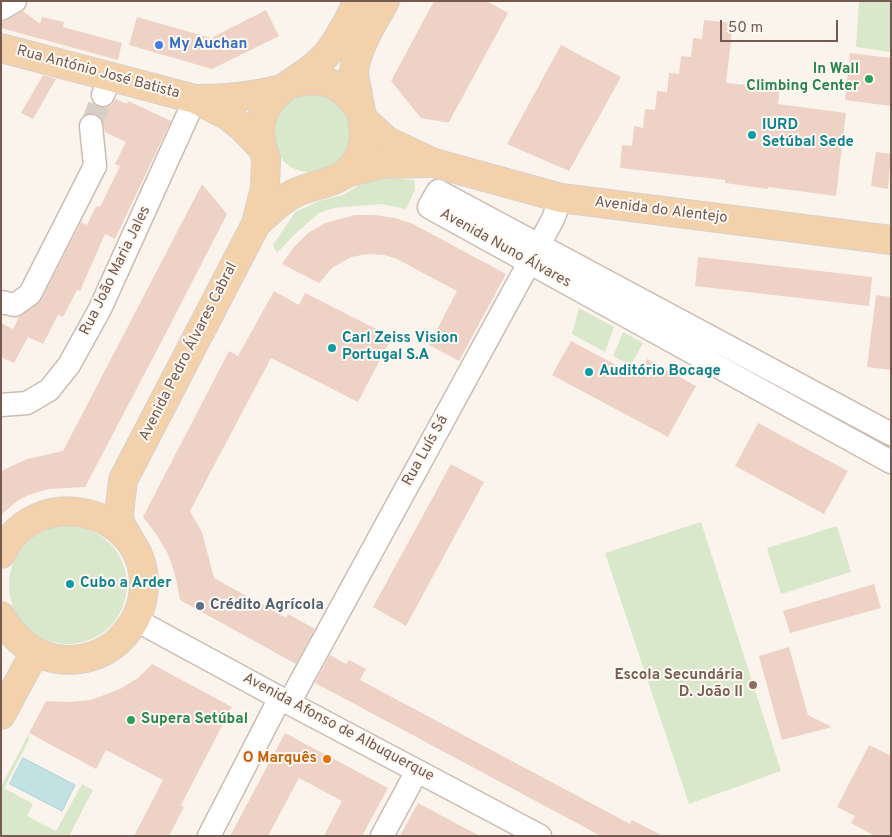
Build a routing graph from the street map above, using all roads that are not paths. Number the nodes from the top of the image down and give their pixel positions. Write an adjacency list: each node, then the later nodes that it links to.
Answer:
1 (15, 1): 4 (street)
2 (358, 1): 6 (main road, Avenida Pedro Álvares Cabral)
3 (385, 1): 8 (main road, Avenida Pedro Álvares Cabral)
4 (1, 9)
5 (1, 48): 7 (main road, Rua António José Batista)
6 (287, 86): 7 (main road, Rua António José Batista); 8 (main road); 10 (main road, Avenida Pedro Álvares Cabral)
7 (195, 99): 10 (main road, Rua António José Batista); 19 (street, Rua João Maria Jales)
8 (362, 115): 11 (main road, Avenida do Alentejo); 12 (main road, Avenida Pedro Álvares Cabral)
9 (92, 126): 18 (street)
10 (264, 153): 13 (main road, Avenida Pedro Álvares Cabral); 15 (main road, Avenida Pedro Álvares Cabral)
11 (434, 163): 12 (main road, Avenida do Alentejo); 14 (main road, Avenida do Alentejo)
12 (346, 173): 13 (main road, Avenida Pedro Álvares Cabral)
13 (313, 185): 15 (main road, Avenida Pedro Álvares Cabral)
14 (561, 198): 16 (main road, Avenida do Alentejo); 17 (street, Rua Luís Sá)
15 (256, 224): 22 (main road, Avenida Pedro Álvares Cabral)
16 (891, 240)
17 (534, 254): 20 (street, Avenida Nuno Álvares); 21 (street, Avenida Nuno Álvares); 29 (street, Rua Luís Sá)
18 (1, 302)
19 (1, 405)
20 (891, 434)
21 (891, 462)
22 (122, 480): 23 (main road, Avenida Pedro Álvares Cabral); 24 (main road, Avenida Pedro Álvares Cabral)
23 (77, 511): 24 (main road); 25 (main road)
24 (132, 544): 27 (main road, Avenida Pedro Álvares Cabral)
25 (2, 549)
26 (1, 616): 28 (main road)
27 (136, 620): 28 (main road); 29 (street, Avenida Afonso de Albuquerque)
28 (35, 652): 30 (main road)
29 (285, 700): 31 (street, Avenida Afonso de Albuquerque); 32 (street, Rua Luís Sá)
30 (1, 715)
31 (417, 771): 33 (street); 34 (street, Avenida Afonso de Albuquerque)
32 (209, 836)
33 (382, 836)
34 (540, 836)

